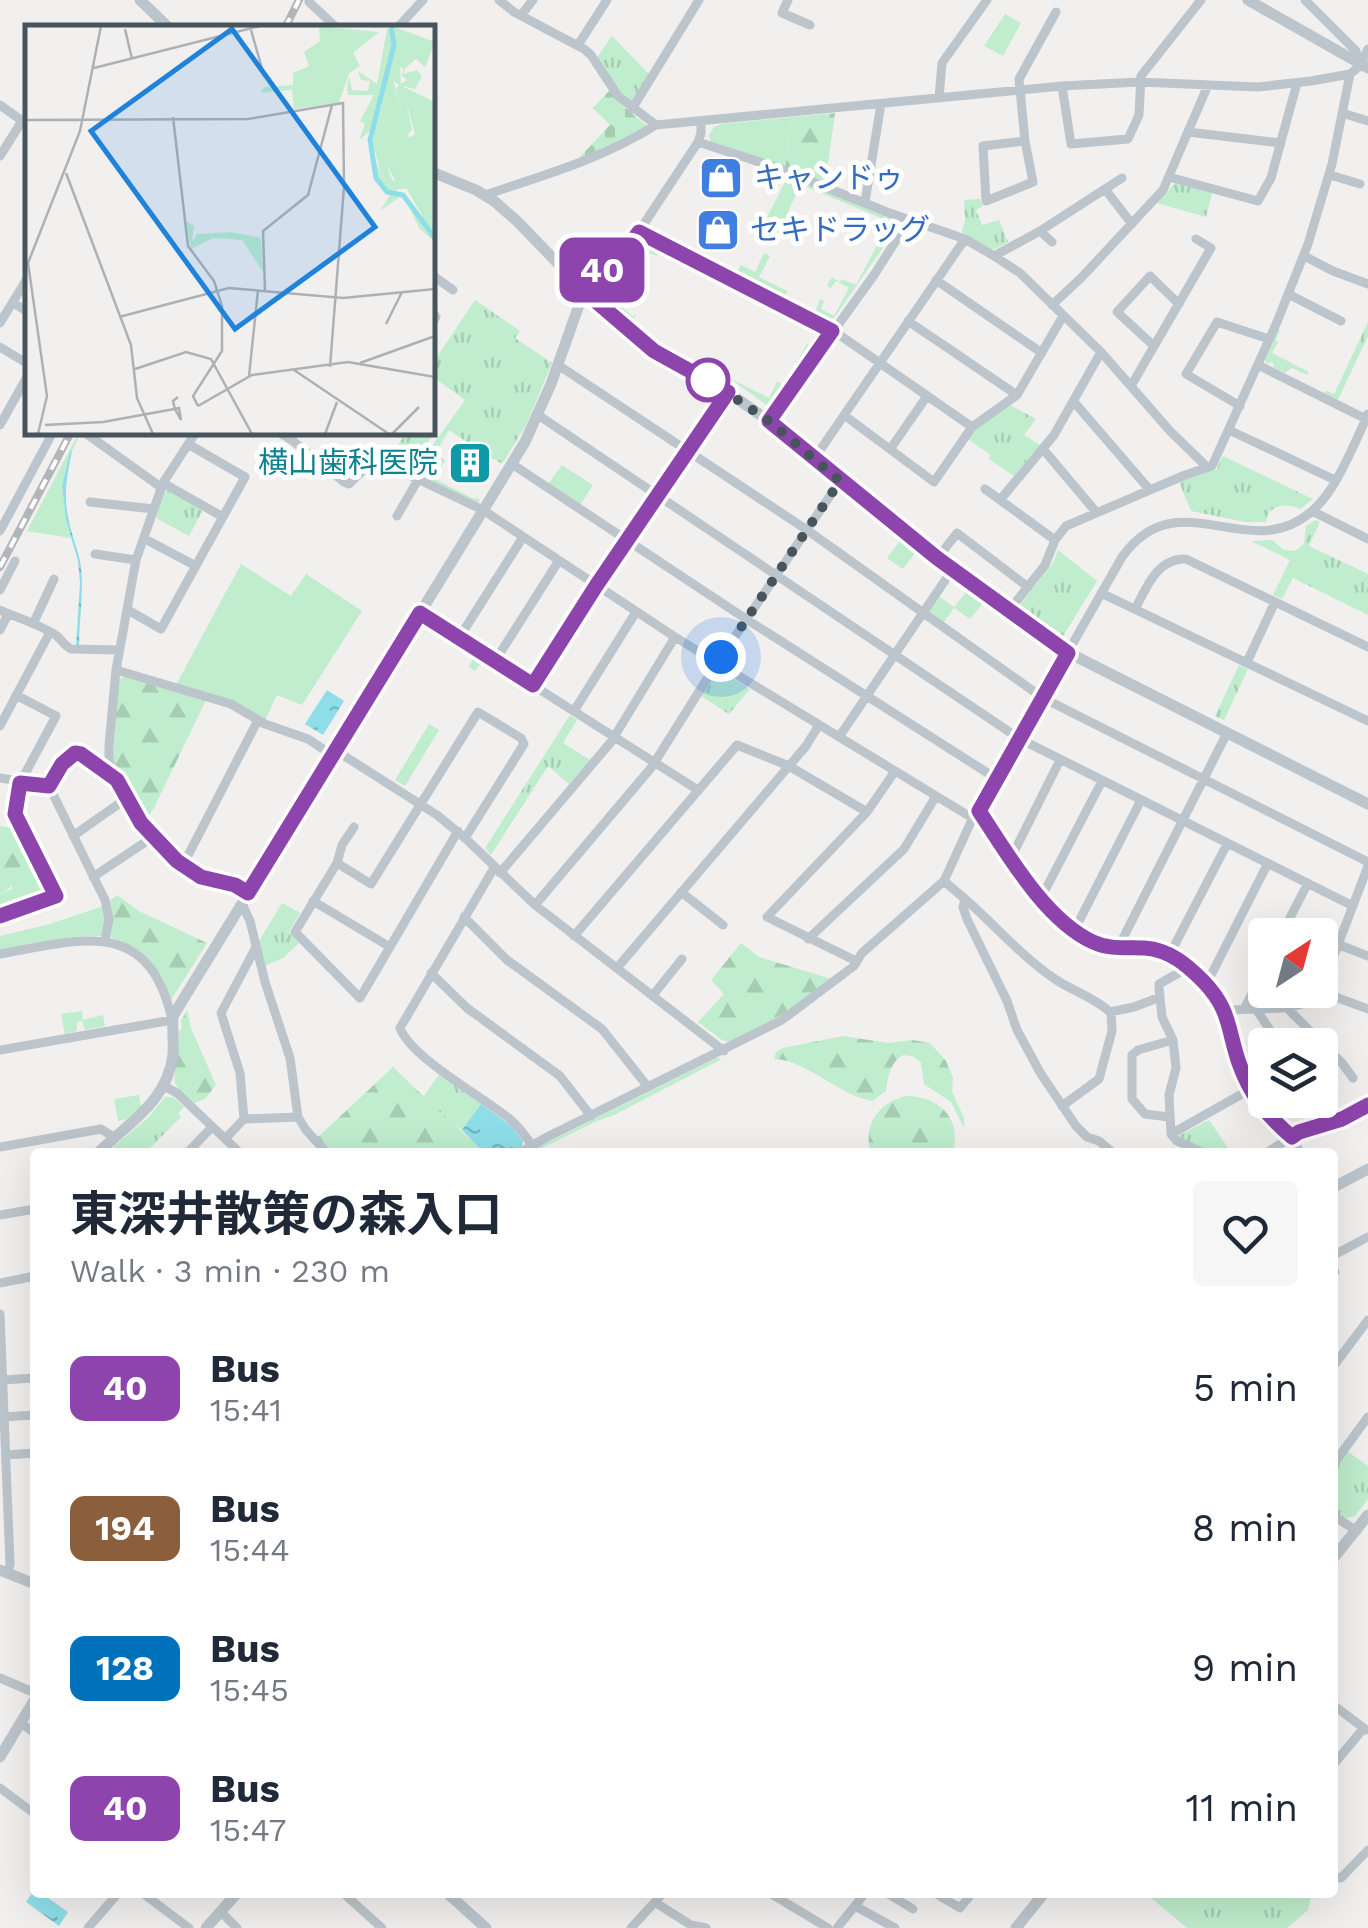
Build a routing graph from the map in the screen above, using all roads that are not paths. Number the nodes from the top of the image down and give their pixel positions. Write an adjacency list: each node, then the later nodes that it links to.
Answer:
1 (140, 0): 15 (street)
2 (424, 0): 17 (street)
3 (499, 0): 14 (street)
4 (533, 0): 14 (street)
5 (607, 0): 19 (street)
6 (698, 0): 30 (street)
7 (788, 0): 18 (street)
8 (987, 0): 27 (street)
9 (1200, 0): 22 (street)
10 (1248, 0): 21 (street)
11 (1305, 0): 21 (street)
12 (309, 2): 16 (street)
13 (1056, 12): 26 (street)
14 (522, 14): 19 (street)
15 (166, 25)
16 (334, 25)
17 (400, 25)
18 (810, 25)
19 (578, 45): 30 (street)
20 (1368, 49): 21 (street)
21 (1359, 69): 23 (street); 31 (street)
22 (1140, 82): 24 (street); 25 (street); 25 (street)
23 (1297, 83): 24 (street); 39 (street)
24 (1208, 84): 36 (street)
25 (1062, 86): 26 (street)
26 (1020, 90): 27 (street); 37 (street)
27 (938, 98): 28 (street)
28 (881, 104): 32 (street); 48 (street)
29 (0, 105): 34 (street)
30 (632, 109): 35 (street)
31 (1342, 113): 33 (street); 42 (street)
32 (702, 121): 35 (street); 38 (street)
33 (1368, 121)
34 (25, 123): 40 (street)
35 (656, 126): 47 (street)
36 (1188, 132): 39 (street); 43 (street)
37 (1025, 141): 37 (street)
38 (698, 142): 48 (street); 51 (street)
39 (1280, 143): 43 (street)
40 (0, 156)
41 (435, 173): 47 (street)
42 (1330, 175): 45 (street); 57 (street)
43 (1168, 177): 50 (street)
44 (1122, 178): 46 (street)
45 (1360, 184)
46 (1105, 188): 50 (street); 52 (street)
47 (484, 195): 63 (street)
48 (865, 202): 49 (street)
49 (909, 220): 53 (street); 73 (street)
50 (1132, 224): 67 (street)
51 (639, 232): 63 (street); 73 (street)
52 (1040, 232): 55 (street); 56 (street)
53 (964, 239): 56 (street); 59 (street)
54 (1196, 239): 66 (street)
55 (1052, 242)
56 (994, 256): 67 (street)
57 (1304, 256): 61 (street); 64 (street)
58 (435, 277): 62 (street)
59 (936, 280): 70 (street); 78 (street)
60 (25, 282): 65 (street)
61 (1368, 284)
62 (453, 290)
63 (584, 291): 81 (street); 85 (street)
64 (1288, 294): 71 (street); 74 (street)
65 (12, 303): 68 (street); 72 (street)
66 (1179, 304): 75 (street); 75 (street)
67 (1052, 305): 69 (street)
68 (25, 310)
69 (1063, 316): 77 (street); 78 (street)
70 (908, 321): 80 (street); 87 (street)
71 (1341, 321)
72 (0, 324)
73 (832, 331): 80 (street); 93 (street)
74 (1269, 339): 82 (street); 89 (street)
75 (1154, 346): 84 (street)
76 (0, 348): 79 (street)
77 (1101, 352): 84 (street); 88 (street)
78 (1042, 354): 87 (street)
79 (25, 362)
80 (880, 363): 86 (street); 91 (street)
81 (558, 365): 90 (street); 104 (street)
82 (1258, 365): 89 (street); 92 (street)
83 (25, 380): 94 (street)
84 (1131, 386): 107 (street)
85 (728, 392): 93 (street); 104 (street)
86 (927, 396): 95 (street); 102 (street)
87 (1017, 396): 95 (street)
88 (1074, 402): 103 (street); 113 (street)
89 (1240, 406): 96 (street)
90 (538, 415): 106 (street); 114 (street)
91 (844, 415): 102 (street); 105 (street)
92 (1367, 418): 109 (street)
93 (769, 421): 105 (street)
94 (0, 425)
95 (972, 427): 102 (street)
96 (1229, 430): 107 (street); 109 (street)
97 (51, 435): 124 (street)
98 (88, 435): 111 (street)
99 (194, 435): 101 (street)
100 (283, 435): 108 (street)
101 (188, 444): 111 (street); 122 (street)
102 (891, 448)
103 (1043, 449): 115 (street); 120 (street)
104 (688, 450): 114 (street); 123 (street)
105 (814, 459): 110 (street)
106 (512, 464): 118 (street); 128 (street)
107 (1207, 467): 113 (street)
108 (419, 478): 118 (street); 121 (street)
109 (1335, 480): 119 (street)
110 (840, 481): 123 (street); 131 (street)
111 (162, 485): 117 (street); 122 (street)
112 (985, 489): 115 (street)
113 (1149, 490): 120 (street)
114 (657, 496): 128 (street); 137 (street)
115 (1000, 500): 129 (street)
116 (90, 502): 117 (street)
117 (154, 510): 126 (street)
118 (483, 510): 125 (street); 149 (street)
119 (1312, 511): 127 (street); 142 (street)
120 (1096, 512): 129 (street)
121 (397, 516)
122 (223, 517): 135 (street)
123 (807, 530): 137 (street); 150 (street)
124 (0, 531)
125 (523, 537): 134 (street); 156 (street)
126 (145, 538): 132 (street); 135 (street)
127 (1368, 539)
128 (627, 540): 139 (street); 151 (street)
129 (1055, 540): 140 (street)
130 (95, 554): 132 (street)
131 (937, 558): 136 (street); 140 (street)
132 (136, 560): 144 (street)
133 (15, 561): 141 (street)
134 (558, 562): 139 (street); 161 (street)
135 (196, 566): 144 (street)
136 (952, 570): 148 (street); 150 (street)
137 (776, 576): 151 (street); 160 (street)
138 (54, 580): 152 (street)
139 (596, 586): 147 (street); 165 (street)
140 (1028, 586): 148 (street)
141 (0, 590)
142 (1102, 592): 145 (street); 159 (street)
143 (1275, 602): 145 (street); 157 (street); 162 (street)
144 (128, 610): 158 (street)
145 (1136, 610): 162 (street)
146 (4, 612): 152 (street); 153 (street)
147 (636, 612): 155 (street); 169 (street)
148 (1008, 612): 159 (street)
149 (420, 613): 156 (street); 178 (street)
150 (923, 613): 160 (street); 168 (street)
151 (746, 619): 163 (street); 167 (street)
152 (33, 624): 154 (street)
153 (0, 630)
154 (50, 632): 158 (street); 166 (street)
155 (675, 637): 163 (street); 175 (street)
156 (459, 638): 161 (street)
157 (1368, 646)
158 (119, 650): 164 (street)
159 (1068, 653): 168 (street); 174 (street)
160 (894, 655): 167 (street); 177 (street)
161 (495, 661): 165 (street)
162 (1247, 662): 171 (street)
163 (717, 663): 173 (street); 180 (street)
164 (116, 670): 170 (street); 185 (street)
165 (533, 685): 169 (street)
166 (16, 695): 172 (street); 188 (street)
167 (867, 696): 176 (street); 184 (street)
168 (1042, 698): 177 (street); 186 (street)
169 (574, 711): 175 (street)
170 (258, 720): 178 (street); 208 (street)
171 (1368, 721)
172 (0, 726)
173 (820, 726): 176 (street); 181 (street)
174 (1227, 733): 186 (street); 195 (street)
175 (613, 736): 180 (street); 209 (street)
176 (839, 737): 182 (street)
177 (1020, 739): 179 (street); 184 (street)
178 (333, 752): 194 (street); 216 (street)
179 (1060, 760): 187 (street); 204 (street)
180 (653, 762): 190 (street); 219 (street)
181 (789, 766): 190 (street); 196 (street); 213 (street)
182 (895, 771): 191 (street); 196 (street)
183 (0, 778): 188 (street)
184 (997, 779): 197 (street)
185 (117, 780): 189 (street); 192 (street)
186 (1204, 780): 198 (street); 207 (street)
187 (1102, 781): 193 (street); 215 (street)
188 (20, 783): 189 (street); 221 (street)
189 (49, 786): 201 (street)
190 (698, 790): 226 (street)
191 (936, 796): 197 (street); 227 (street)
192 (128, 798): 201 (street); 202 (street)
193 (1141, 800): 198 (street); 225 (street)
194 (420, 804): 200 (street); 200 (street); 205 (street)
195 (1368, 804)
196 (867, 812): 227 (street)
197 (976, 815): 204 (street); 211 (street)
198 (1183, 822): 203 (street); 232 (street)
199 (354, 827): 205 (street)
200 (462, 835): 209 (street); 231 (street)
201 (73, 836): 210 (street)
202 (153, 837): 208 (street); 210 (street)
203 (1227, 844): 206 (street); 234 (street)
204 (1011, 858): 215 (street)
205 (336, 864): 218 (street)
206 (1268, 864): 212 (street); 241 (street)
207 (1368, 864): 214 (street)
208 (183, 866): 216 (street)
209 (497, 871): 219 (street); 222 (street)
210 (93, 877): 228 (street)
211 (944, 881): 217 (street); 237 (street)
212 (1308, 883): 220 (street); 223 (street)
213 (681, 892): 224 (street); 239 (street)
214 (1363, 895): 220 (street)
215 (1041, 898): 225 (street)
216 (245, 899): 230 (street); 250 (street)
217 (965, 899): 249 (street); 263 (street)
218 (313, 901): 231 (street); 231 (street)
219 (535, 905): 226 (street)
220 (1352, 906): 229 (street)
221 (0, 916)
222 (464, 918): 240 (street); 260 (street)
223 (1290, 918)
224 (723, 924)
225 (1074, 929): 232 (street)
226 (574, 936): 239 (street)
227 (808, 938): 237 (street)
228 (105, 940): 233 (street); 250 (street)
229 (1338, 944): 235 (street)
230 (256, 947): 266 (street); 269 (street)
231 (390, 947)
232 (1118, 948): 234 (street)
233 (0, 954)
234 (1170, 954): 238 (street)
235 (1368, 956)
236 (682, 959): 242 (street)
237 (856, 961): 255 (street)
238 (1189, 967): 241 (street); 244 (street)
239 (617, 968): 242 (street)
240 (431, 973): 264 (street); 277 (street)
241 (1206, 985): 248 (street)
242 (652, 995): 255 (street)
243 (1338, 996): 247 (street)
244 (1160, 997): 249 (street); 253 (street)
245 (1250, 1008): 248 (street); 251 (street)
246 (1287, 1008): 252 (street)
247 (1368, 1009)
248 (1225, 1011): 258 (street)
249 (1112, 1012): 263 (street)
250 (172, 1020): 254 (street); 259 (street)
251 (1266, 1028)
252 (1305, 1028)
253 (1172, 1040): 265 (street); 265 (street)
254 (0, 1050)
255 (724, 1050): 260 (street)
256 (1338, 1060): 257 (street)
257 (1354, 1078)
258 (1248, 1082)
259 (164, 1086): 271 (street); 275 (street)
260 (648, 1087): 264 (street)
261 (1248, 1092): 272 (street)
262 (1368, 1105): 270 (street)
263 (1062, 1106): 273 (street)
264 (591, 1116): 277 (street)
265 (1168, 1116): 272 (street)
266 (298, 1118): 269 (street); 282 (street)
267 (1271, 1118): 274 (street)
268 (1328, 1118): 270 (street)
269 (244, 1120): 276 (street)
270 (1331, 1123): 274 (street)
271 (212, 1127): 276 (street); 280 (street)
272 (1171, 1134): 286 (street)
273 (1086, 1136): 284 (street); 285 (street)
274 (1292, 1137): 287 (street); 288 (street)
275 (115, 1138): 278 (street); 279 (street)
276 (225, 1139): 281 (street)
277 (532, 1145): 283 (street)
278 (0, 1147)
279 (104, 1148)
280 (192, 1148)
281 (235, 1148)
282 (322, 1148)
283 (527, 1148)
284 (1089, 1148)
285 (1107, 1148)
286 (1193, 1148)
287 (1274, 1148)
288 (1298, 1148)
289 (1368, 1169): 290 (street)
290 (1338, 1185)
291 (30, 1210): 292 (street)
292 (0, 1215)
293 (1368, 1237): 294 (street)
294 (1338, 1253)
295 (30, 1277): 296 (street)
296 (0, 1283)
297 (0, 1314): 299 (street)
298 (1368, 1320): 300 (street)
299 (1, 1349): 302 (street)
300 (1338, 1352)
301 (30, 1378): 302 (street)
302 (2, 1380): 304 (street)
303 (30, 1416): 304 (street)
304 (2, 1417): 307 (street)
305 (1368, 1417): 308 (street)
306 (30, 1453): 307 (street)
307 (6, 1454): 309 (street)
308 (1338, 1458)
309 (4, 1499): 314 (street)
310 (1368, 1515): 312 (street)
311 (1338, 1519): 312 (street)
312 (1357, 1531): 313 (street)
313 (1338, 1553)
314 (4, 1571): 315 (street)
315 (30, 1582)
316 (0, 1678): 317 (street)
317 (30, 1693)
318 (30, 1707): 320 (street)
319 (1338, 1709): 322 (street)
320 (22, 1724): 321 (street); 323 (street)
321 (30, 1730)
322 (1366, 1730): 324 (street)
323 (0, 1757)
324 (1338, 1760)
325 (0, 1788): 326 (street)
326 (30, 1810)
327 (1368, 1850): 328 (street)
328 (1338, 1878)
329 (114, 1898): 345 (street)
330 (149, 1898): 346 (street)
331 (233, 1898): 344 (street)
332 (349, 1898): 349 (street)
333 (453, 1898): 350 (street)
334 (660, 1898): 341 (street)
335 (778, 1898): 353 (street)
336 (861, 1898): 342 (street)
337 (895, 1898): 343 (street)
338 (943, 1898): 339 (street)
339 (969, 1898)
340 (1041, 1898): 356 (street)
341 (656, 1903): 351 (street); 352 (street)
342 (855, 1906): 354 (street); 355 (street)
343 (913, 1909)
344 (220, 1912): 347 (street); 348 (street)
345 (88, 1928)
346 (188, 1928)
347 (206, 1928)
348 (238, 1928)
349 (382, 1928)
350 (486, 1928)
351 (631, 1928)
352 (706, 1928)
353 (828, 1928)
354 (838, 1928)
355 (894, 1928)
356 (1016, 1928)

